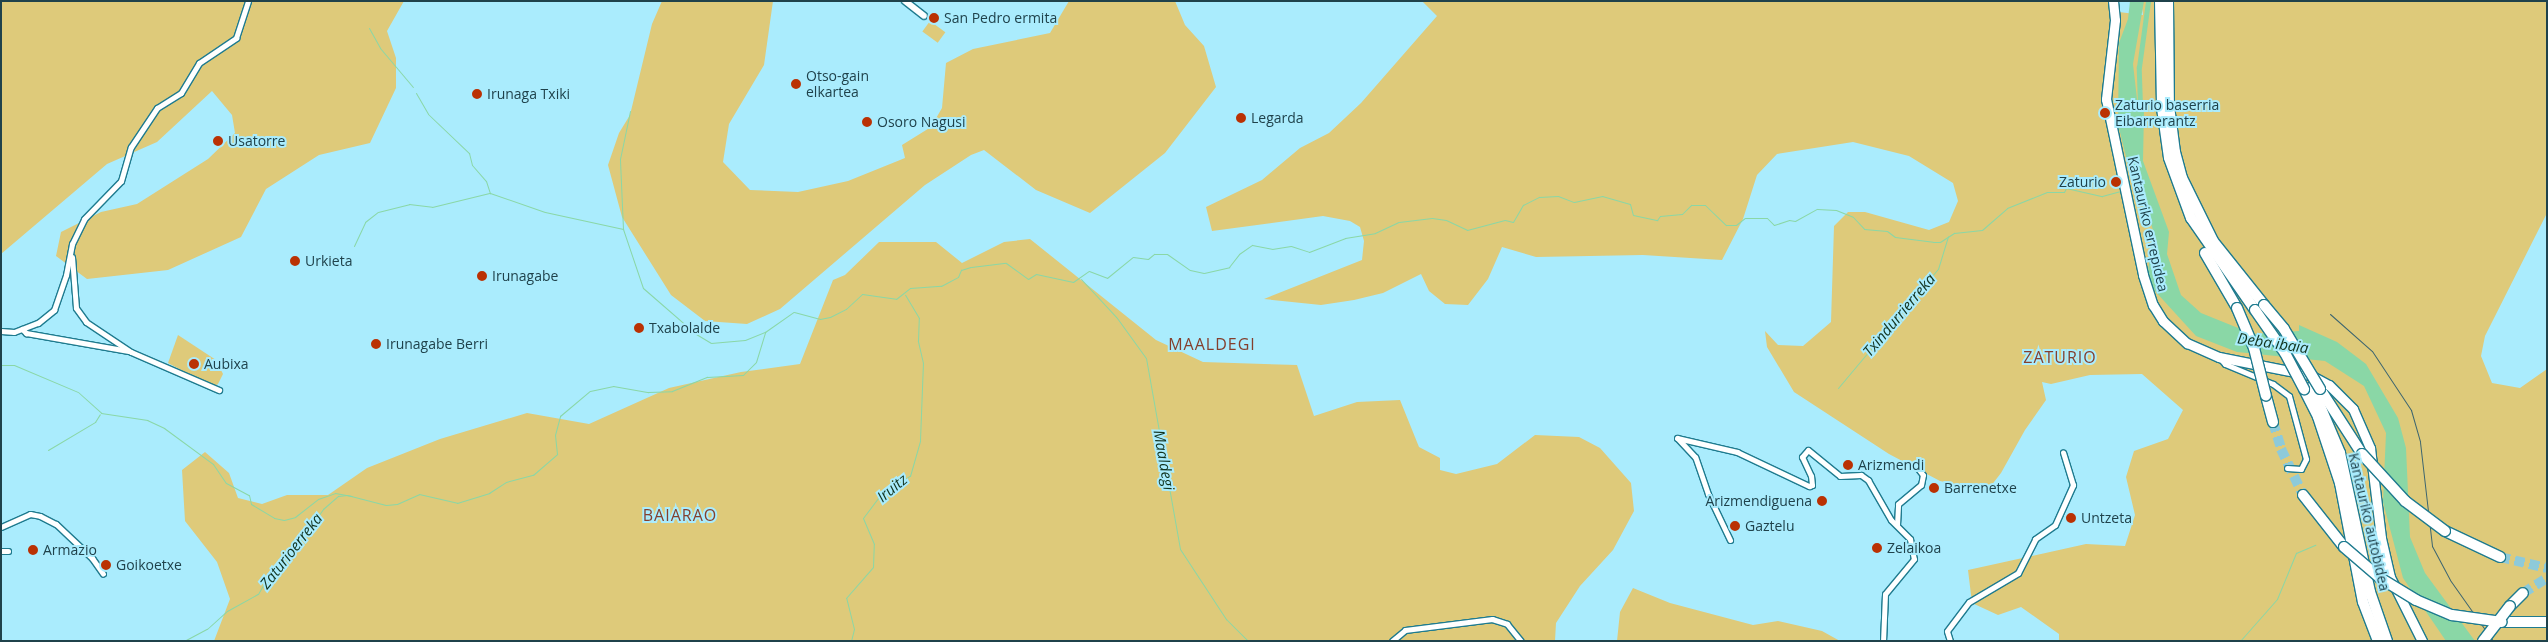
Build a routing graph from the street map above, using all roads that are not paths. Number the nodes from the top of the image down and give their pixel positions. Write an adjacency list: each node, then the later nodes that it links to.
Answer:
1 (248, 1): 8 (street)
2 (905, 1): 6 (street)
3 (2113, 1): 13 (highway, Kantauriko errepidea)
4 (2160, 1): 7 (highway)
5 (2168, 1): 9 (highway)
6 (924, 16)
7 (2176, 180): 9 (highway); 16 (highway, bridge)
8 (72, 244): 10 (street); 12 (street)
9 (2260, 308): 14 (highway, bridge); 14 (highway, bridge)
10 (22, 329): 11 (street); 12 (street)
11 (1, 331)
12 (132, 352): 15 (street)
13 (2219, 357): 19 (street); 36 (highway, Kantauriko errepidea)
14 (2312, 388): 26 (highway, bridge); 34 (highway, Kantauriko autobidea); 35 (highway, Kantauriko autobidea)
15 (220, 390)
16 (2273, 422)
17 (2063, 453): 33 (street)
18 (1916, 466): 21 (street)
19 (2287, 468)
20 (2303, 495): 29 (highway, bridge)
21 (1897, 525): 23 (street); 32 (street)
22 (1, 527): 27 (street)
23 (1730, 540)
24 (1, 551): 25 (street)
25 (8, 551)
26 (2500, 557)
27 (103, 574)
28 (2522, 593): 37 (highway, bridge)
29 (2547, 622)
30 (1392, 641): 31 (street)
31 (1521, 641)
32 (1883, 641)
33 (1950, 641)
34 (2378, 641)
35 (2387, 641)
36 (2422, 641)
37 (2483, 641)

